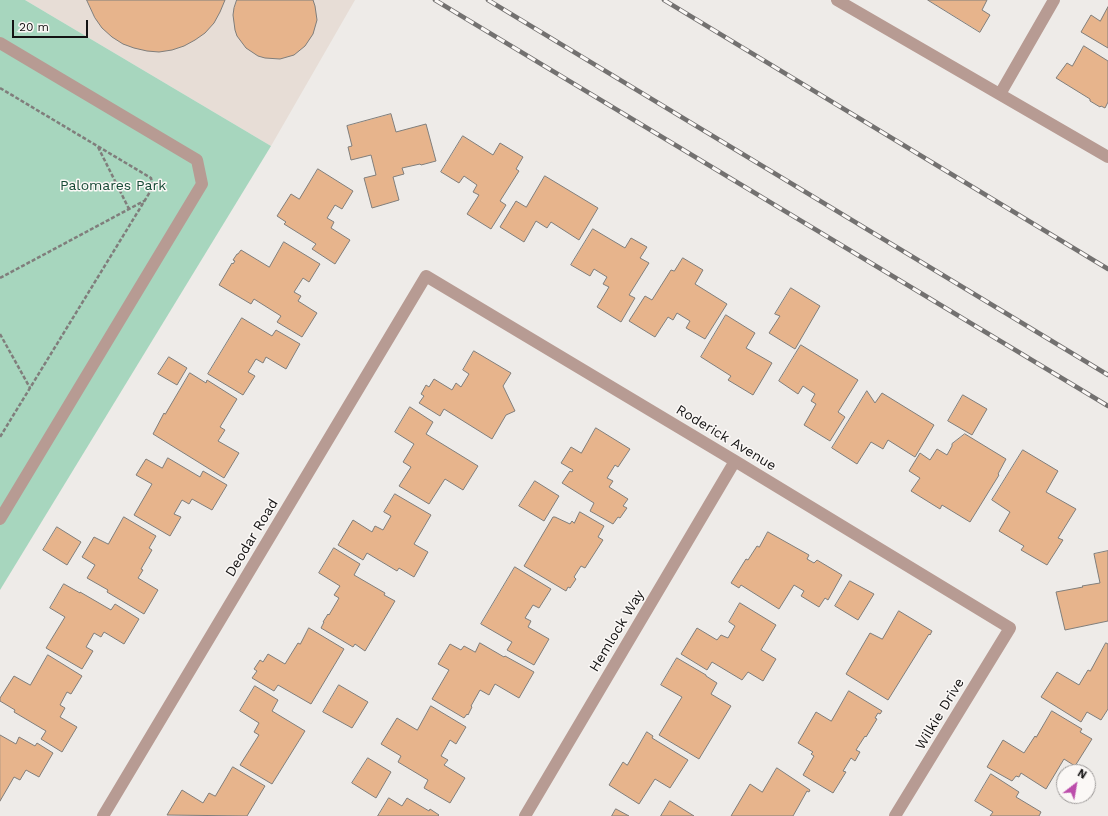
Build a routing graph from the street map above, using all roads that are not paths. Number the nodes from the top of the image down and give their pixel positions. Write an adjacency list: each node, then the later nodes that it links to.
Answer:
1 (837, 0): 4 (street)
2 (1054, 0): 4 (street)
3 (0, 43): 8 (street)
4 (1000, 94): 5 (street)
5 (1108, 157)
6 (426, 276): 7 (street, Roderick Avenue); 10 (street, Deodar Road)
7 (735, 461): 9 (street, Roderick Avenue); 11 (street, Hemlock Way)
8 (0, 519)
9 (1010, 628): 12 (street, Wilkie Drive)
10 (103, 816)
11 (525, 816)
12 (895, 816)

